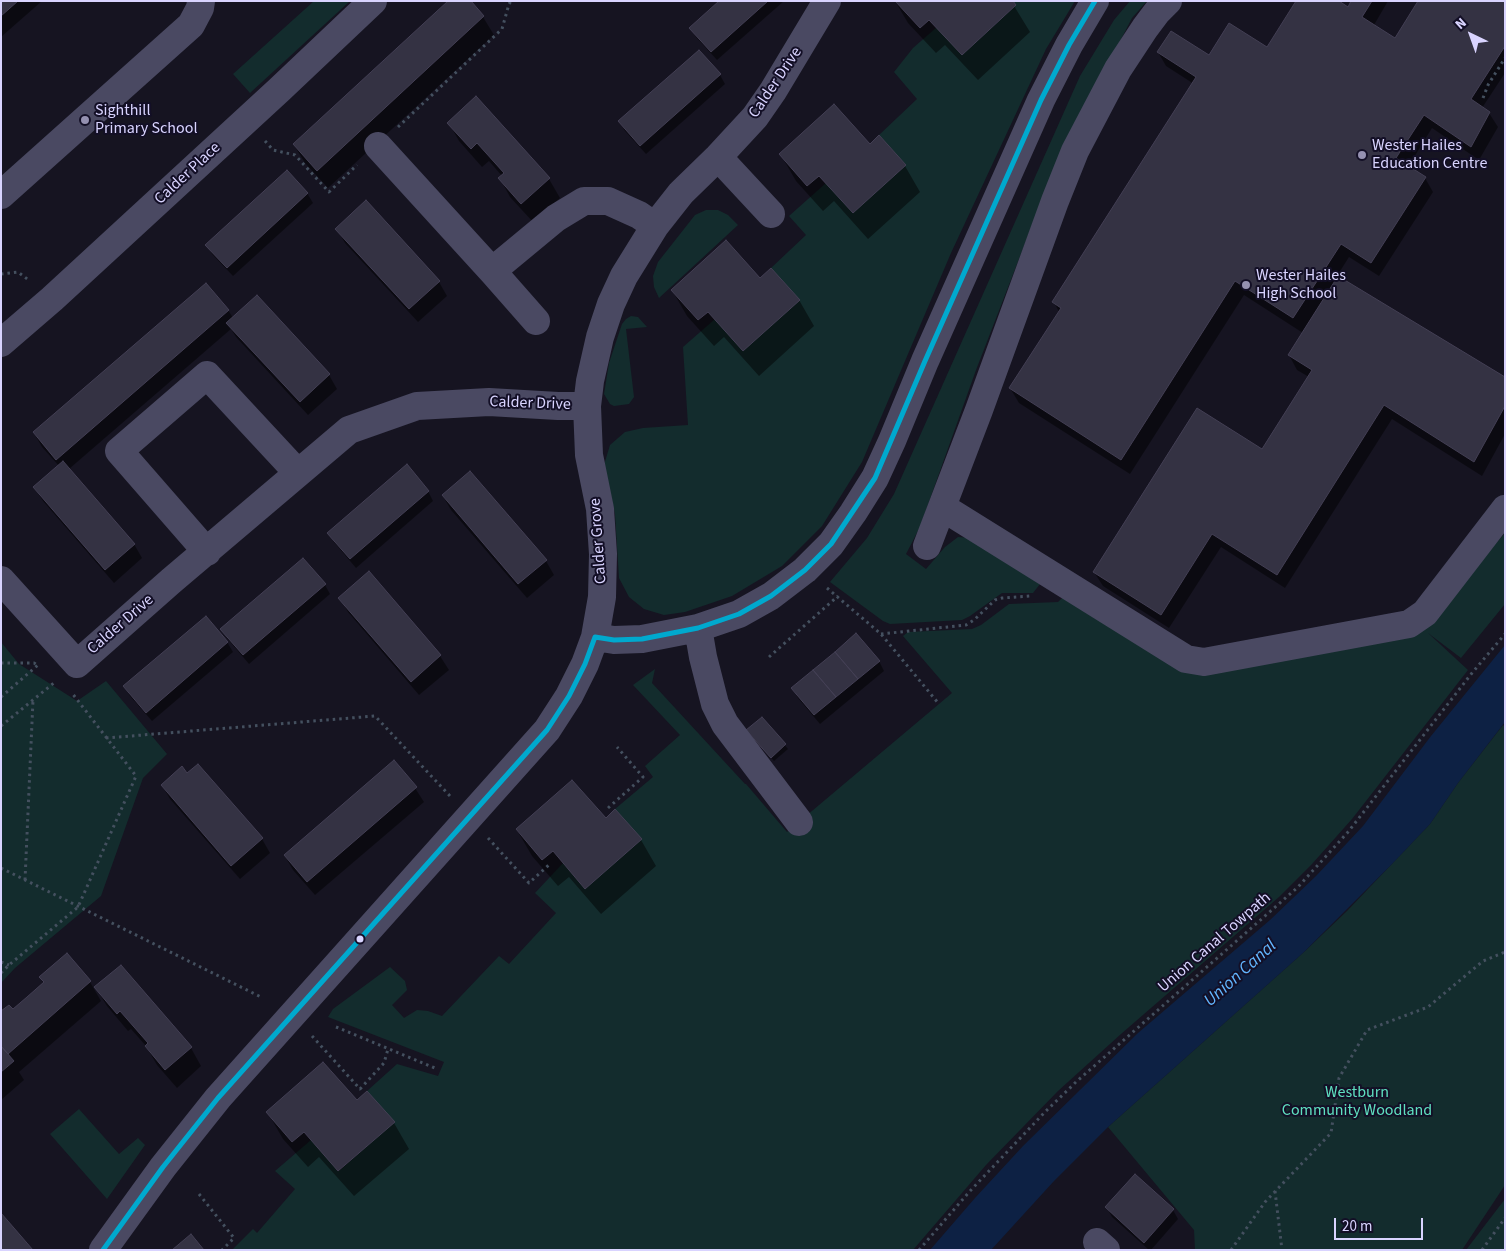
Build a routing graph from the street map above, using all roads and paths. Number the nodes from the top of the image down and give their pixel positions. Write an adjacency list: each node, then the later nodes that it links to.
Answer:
1 (201, 1): 12 (street)
2 (373, 1): 9 (street, Calder Place)
3 (511, 1): 10 (path)
4 (827, 1): 11 (street, Calder Drive)
5 (1095, 1): 24 (street)
6 (1168, 1): 20 (street)
7 (1505, 58): 8 (path)
8 (1484, 98)
9 (246, 121): 10 (path); 17 (street, Calder Place)
10 (378, 146): 15 (street)
11 (718, 157): 13 (street); 14 (street, Calder Drive)
12 (1, 195)
13 (771, 214)
14 (656, 226): 15 (street); 18 (street, Calder Drive)
15 (492, 272): 16 (street)
16 (536, 321)
17 (1, 343)
18 (587, 406): 19 (street, Calder Drive); 31 (street, Calder Grove)
19 (298, 473): 23 (street, Calder Drive); 23 (street)
20 (942, 507): 22 (street); 26 (street)
21 (1505, 509): 26 (street)
22 (926, 546)
23 (207, 552): 35 (street, Calder Drive)
24 (805, 570): 27 (path); 28 (street)
25 (1, 580): 35 (street, Calder Drive)
26 (1060, 581): 29 (path)
27 (838, 596): 29 (path); 32 (path)
28 (698, 628): 31 (street); 44 (street)
29 (881, 634): 38 (path)
30 (1505, 634): 63 (path, Union Canal Towpath)
31 (595, 637): 43 (street, Calder Grove)
32 (769, 656)
33 (1, 663): 34 (path)
34 (38, 665): 35 (path); 36 (path)
35 (69, 671): 37 (path); 40 (path)
36 (1, 697)
37 (33, 700): 39 (path); 47 (path)
38 (939, 704)
39 (1, 726)
40 (106, 738): 43 (path); 48 (path)
41 (617, 746): 42 (path)
42 (608, 808)
43 (469, 816): 45 (path); 54 (street, Calder Grove)
44 (799, 822)
45 (551, 864)
46 (1, 868): 47 (path)
47 (25, 880): 48 (path)
48 (78, 907): 51 (path); 53 (path)
49 (1505, 952): 58 (path)
50 (1, 962): 51 (path)
51 (8, 965): 52 (path)
52 (1, 974)
53 (263, 998)
54 (292, 1014): 56 (path); 61 (street, Calder Grove)
55 (336, 1027): 56 (path)
56 (388, 1049): 57 (path)
57 (435, 1068)
58 (1275, 1191): 64 (path); 65 (path)
59 (199, 1194): 62 (path)
60 (1505, 1218): 66 (path)
61 (103, 1250)
62 (222, 1250)
63 (919, 1250)
64 (1231, 1250)
65 (1282, 1250)
66 (1482, 1250)

